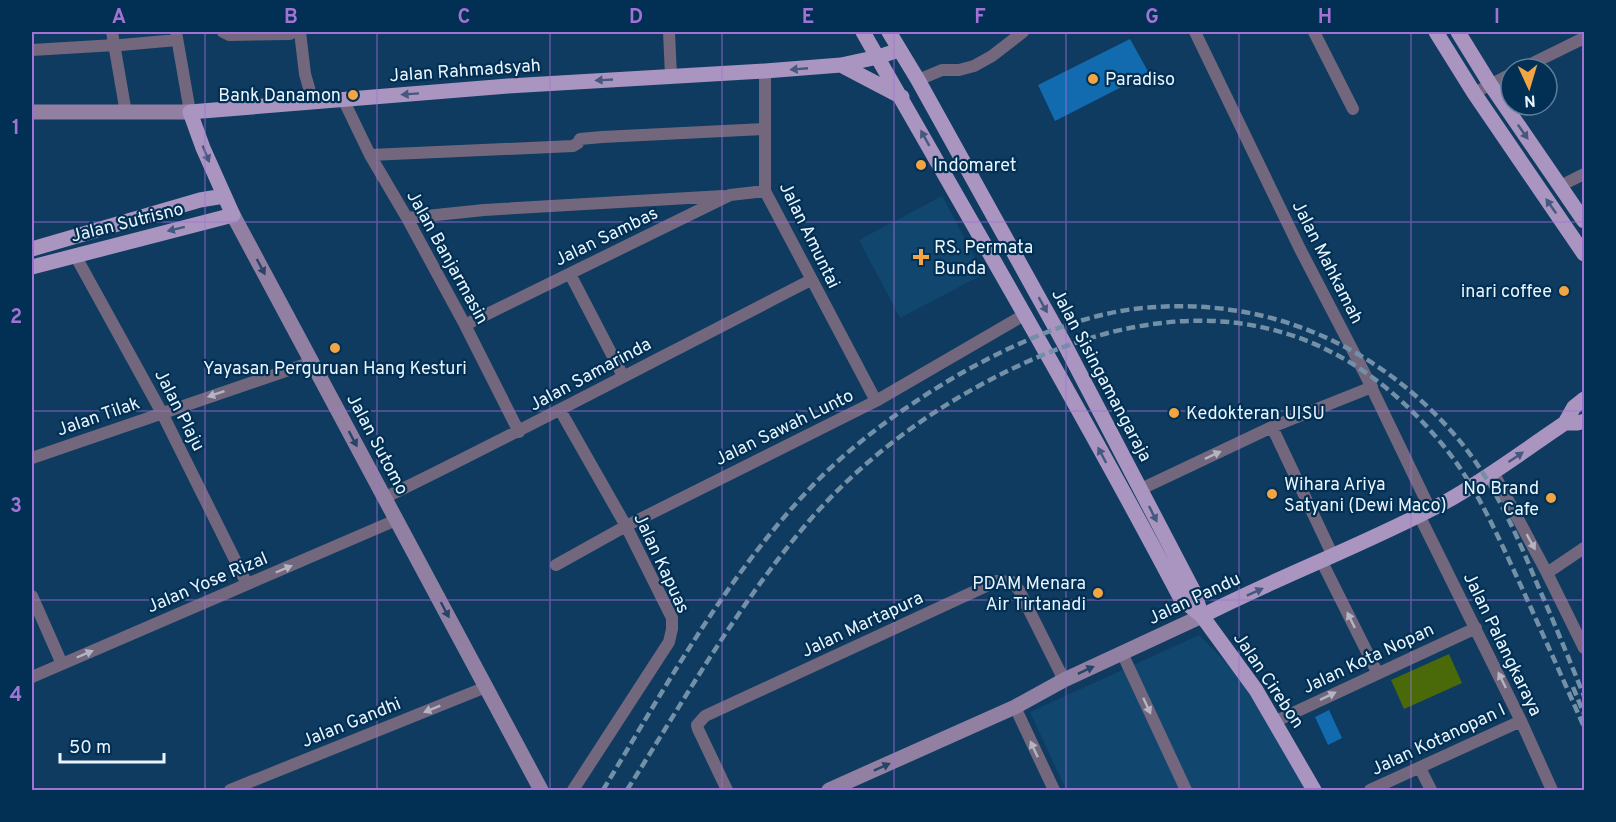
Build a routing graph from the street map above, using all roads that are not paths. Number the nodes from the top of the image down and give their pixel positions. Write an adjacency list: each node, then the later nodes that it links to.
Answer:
1 (112, 32): 14 (street)
2 (223, 32): 11 (street)
3 (669, 32): 21 (street)
4 (863, 32): 17 (main road, Jalan Sisingamangaraja)
5 (889, 32): 16 (main road, Jalan Sisingamangaraja)
6 (1023, 32): 22 (street)
7 (1195, 32): 55 (street, Jalan Mahkamah)
8 (1314, 32): 29 (street)
9 (1436, 32): 25 (main road)
10 (1458, 32): 24 (main road)
11 (295, 33): 28 (street)
12 (177, 36): 14 (street); 31 (street)
13 (1584, 38): 18 (street)
14 (118, 45): 15 (street); 32 (street)
15 (32, 50)
16 (899, 50): 17 (main road, Jalan Rahmadsyah); 22 (main road, Jalan Sisingamangaraja)
17 (878, 57): 19 (main road, Jalan Rahmadsyah); 26 (main road, Jalan Sisingamangaraja)
18 (1545, 57)
19 (841, 65): 20 (main road, Jalan Rahmadsyah, one-way to 20); 26 (main road)
20 (765, 71): 21 (main road, Jalan Rahmadsyah); 33 (street, Jalan Amuntai)
21 (671, 76): 27 (main road, Jalan Rahmadsyah, one-way to 27)
22 (918, 80): 34 (main road, Jalan Sisingamangaraja)
23 (1499, 80): 24 (street)
24 (1490, 84): 25 (street); 38 (main road, one-way to 38)
25 (1474, 93): 46 (main road, one-way to 25)
26 (902, 97): 36 (main road, Jalan Sisingamangaraja, one-way to 26)
27 (343, 99): 28 (main road, Jalan Rahmadsyah); 35 (street, Jalan Banjarmasin)
28 (313, 102): 31 (main road, Jalan Rahmadsyah)
29 (1353, 109)
30 (32, 112): 32 (main road, Jalan Rahmadsyah)
31 (190, 112): 32 (main road, Jalan Rahmadsyah); 40 (main road, Jalan Sutomo, one-way to 40)
32 (126, 113)
33 (765, 129): 35 (street); 39 (street, Jalan Amuntai)
34 (958, 154): 36 (main road); 66 (main road, Jalan Sisingamangaraja, one-way to 66)
35 (370, 155): 43 (street, Jalan Banjarmasin)
36 (939, 163): 51 (main road, Jalan Sisingamangaraja)
37 (1584, 174): 38 (street)
38 (1560, 186): 44 (main road)
39 (765, 191): 41 (street, Jalan Sambas); 50 (street, Jalan Amuntai)
40 (224, 195): 42 (main road, Jalan Sutomo); 45 (main road, Jalan Sutrisno)
41 (730, 195): 43 (street); 49 (street, Jalan Sambas)
42 (233, 215): 47 (main road, Jalan Sutrisno, one-way to 47); 53 (main road, Jalan Sutomo, one-way to 53)
43 (407, 218): 52 (street, Jalan Banjarmasin)
44 (1584, 221)
45 (32, 249)
46 (1584, 254)
47 (75, 255): 48 (main road, Jalan Sutrisno); 59 (street, Jalan Plaju)
48 (32, 267)
49 (570, 274): 52 (street, Jalan Sambas); 54 (street)
50 (811, 280): 54 (street, Jalan Samarinda); 57 (street, Jalan Amuntai)
51 (1024, 315): 57 (street, Jalan Sawah Lunto); 77 (main road, Jalan Sisingamangaraja, one-way to 51)
52 (465, 325): 63 (street, Jalan Banjarmasin)
53 (312, 362): 59 (street, Jalan Tilak, one-way to 59); 67 (main road, Jalan Sutomo, one-way to 67)
54 (623, 376): 58 (street, Jalan Samarinda)
55 (1372, 387): 62 (street); 68 (street, Jalan Mahkamah)
56 (1584, 399): 61 (main road, Jalan Pandu)
57 (876, 401): 70 (street, Jalan Sawah Lunto)
58 (560, 410): 63 (street, Jalan Samarinda); 70 (street, Jalan Kapuas)
59 (162, 413): 64 (street, Jalan Tilak); 75 (street, Jalan Plaju)
60 (1584, 421): 61 (main road, Jalan Pandu)
61 (1565, 423): 65 (main road, Jalan Pandu, one-way to 61)
62 (1272, 427): 66 (street, one-way to 62); 72 (street)
63 (519, 432): 67 (street, Jalan Samarinda)
64 (32, 458)
65 (1493, 472): 68 (main road, Jalan Pandu); 74 (street, one-way to 74)
66 (1141, 489): 78 (main road, Jalan Sisingamangaraja, one-way to 78)
67 (384, 498): 69 (main road, Jalan Sutomo)
68 (1424, 512): 72 (main road, Jalan Pandu); 79 (street, Jalan Palangkaraya)
69 (396, 520): 75 (street, Jalan Yose Rizal, one-way to 69); 86 (main road, Jalan Sutomo, one-way to 86)
70 (626, 525): 73 (street, Jalan Sawah Lunto); 94 (street, Jalan Kapuas)
71 (1584, 548): 74 (street)
72 (1328, 559): 78 (main road, Jalan Pandu, one-way to 72); 83 (street, one-way to 72)
73 (556, 565)
74 (1547, 573): 80 (street)
75 (247, 584): 82 (street, Jalan Yose Rizal, one-way to 75)
76 (32, 596): 82 (street)
77 (1180, 599): 78 (main road, Jalan Cirebon)
78 (1202, 616): 81 (main road, Jalan Pandu); 88 (main road, Jalan Cirebon)
79 (1476, 628): 83 (street, Jalan Kota Nopan); 89 (street, Jalan Palangkaraya, one-way to 79)
80 (1584, 648)
81 (1122, 653): 85 (main road, Jalan Pandu, one-way to 81); 97 (street, one-way to 97)
82 (62, 664): 84 (street, Jalan Yose Rizal)
83 (1377, 672): 88 (street, Jalan Kota Nopan, one-way to 83)
84 (32, 677)
85 (1064, 680): 87 (main road, Jalan Pandu); 95 (street, Jalan Martapura)
86 (486, 687): 92 (street, Jalan Gandhi, one-way to 92); 93 (main road, Jalan Sutomo)
87 (1015, 707): 91 (main road, Jalan Pandu, one-way to 87); 96 (street, one-way to 87)
88 (1276, 721): 98 (main road, Jalan Cirebon)
89 (1521, 721): 90 (street, Jalan Kotanopan I); 101 (street, Jalan Palangkaraya)
90 (1420, 768): 99 (street, Jalan Kotanopan I); 100 (street)
91 (839, 789)
92 (230, 790)
93 (541, 790)
94 (573, 790)
95 (727, 790)
96 (1053, 790)
97 (1186, 790)
98 (1314, 790)
99 (1370, 790)
100 (1431, 790)
101 (1552, 790)

